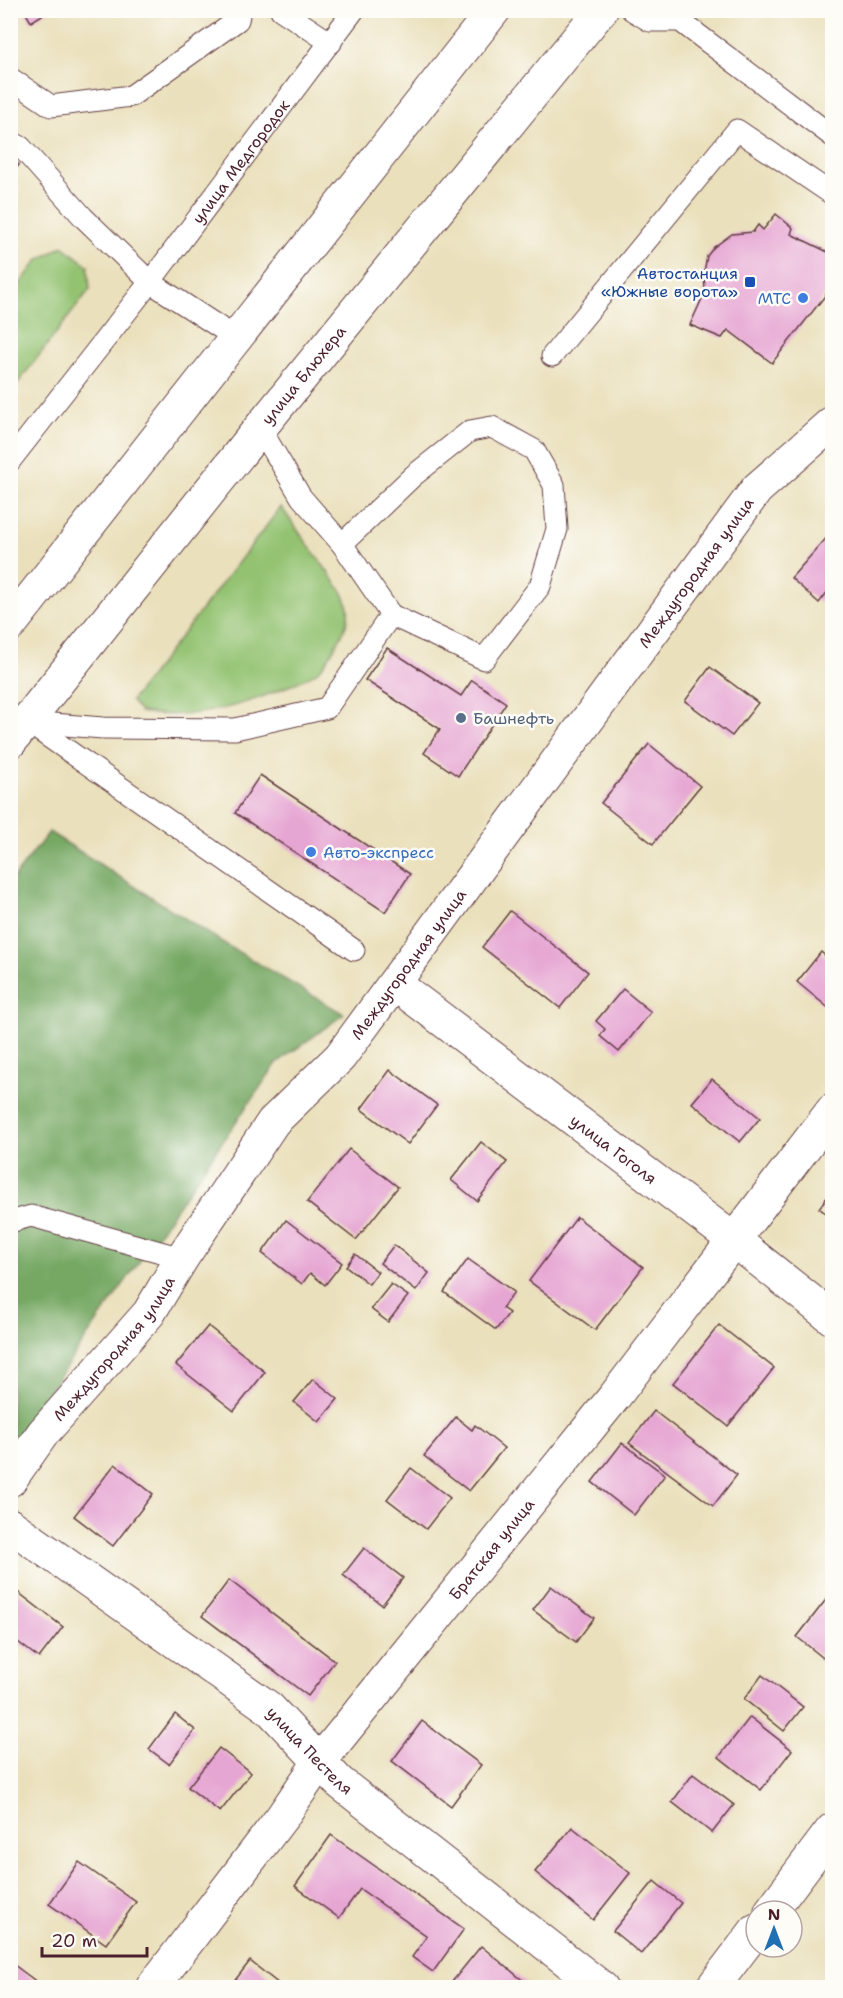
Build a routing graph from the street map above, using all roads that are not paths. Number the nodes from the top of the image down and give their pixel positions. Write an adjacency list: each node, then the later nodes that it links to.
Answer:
1 (240, 10): 8 (lane)
2 (281, 10): 7 (lane)
3 (354, 10): 7 (lane, улица Медгородок)
4 (494, 10): 13 (street)
5 (601, 10): 15 (street, улица Блюхера)
6 (632, 10): 9 (lane)
7 (331, 42): 12 (lane, улица Медгородок)
8 (10, 78)
9 (832, 136)
10 (10, 141): 12 (lane)
11 (832, 194): 14 (lane)
12 (150, 282): 13 (lane); 17 (lane, улица Медгородок)
13 (236, 338): 20 (street)
14 (552, 356)
15 (260, 428): 18 (lane); 21 (street, улица Блюхера)
16 (831, 434): 23 (street, Междугородная улица)
17 (10, 461)
18 (342, 543): 19 (lane); 19 (lane)
19 (391, 615): 21 (lane)
20 (10, 625)
21 (19, 732): 22 (lane)
22 (354, 950)
23 (395, 984): 26 (street, улица Гоголя); 27 (street, Междугородная улица)
24 (832, 1111): 26 (street, Братская улица)
25 (10, 1222): 27 (lane)
26 (734, 1240): 28 (street, улица Гоголя); 31 (street, Братская улица)
27 (182, 1258): 29 (street, Междугородная улица)
28 (832, 1318)
29 (10, 1480)
30 (10, 1525): 31 (street, улица Пестеля)
31 (320, 1761): 35 (street, Братская улица); 36 (street, улица Пестеля)
32 (832, 1830): 33 (street)
33 (780, 1899)
34 (744, 1946): 37 (street)
35 (152, 1988)
36 (602, 1988)
37 (712, 1988)

